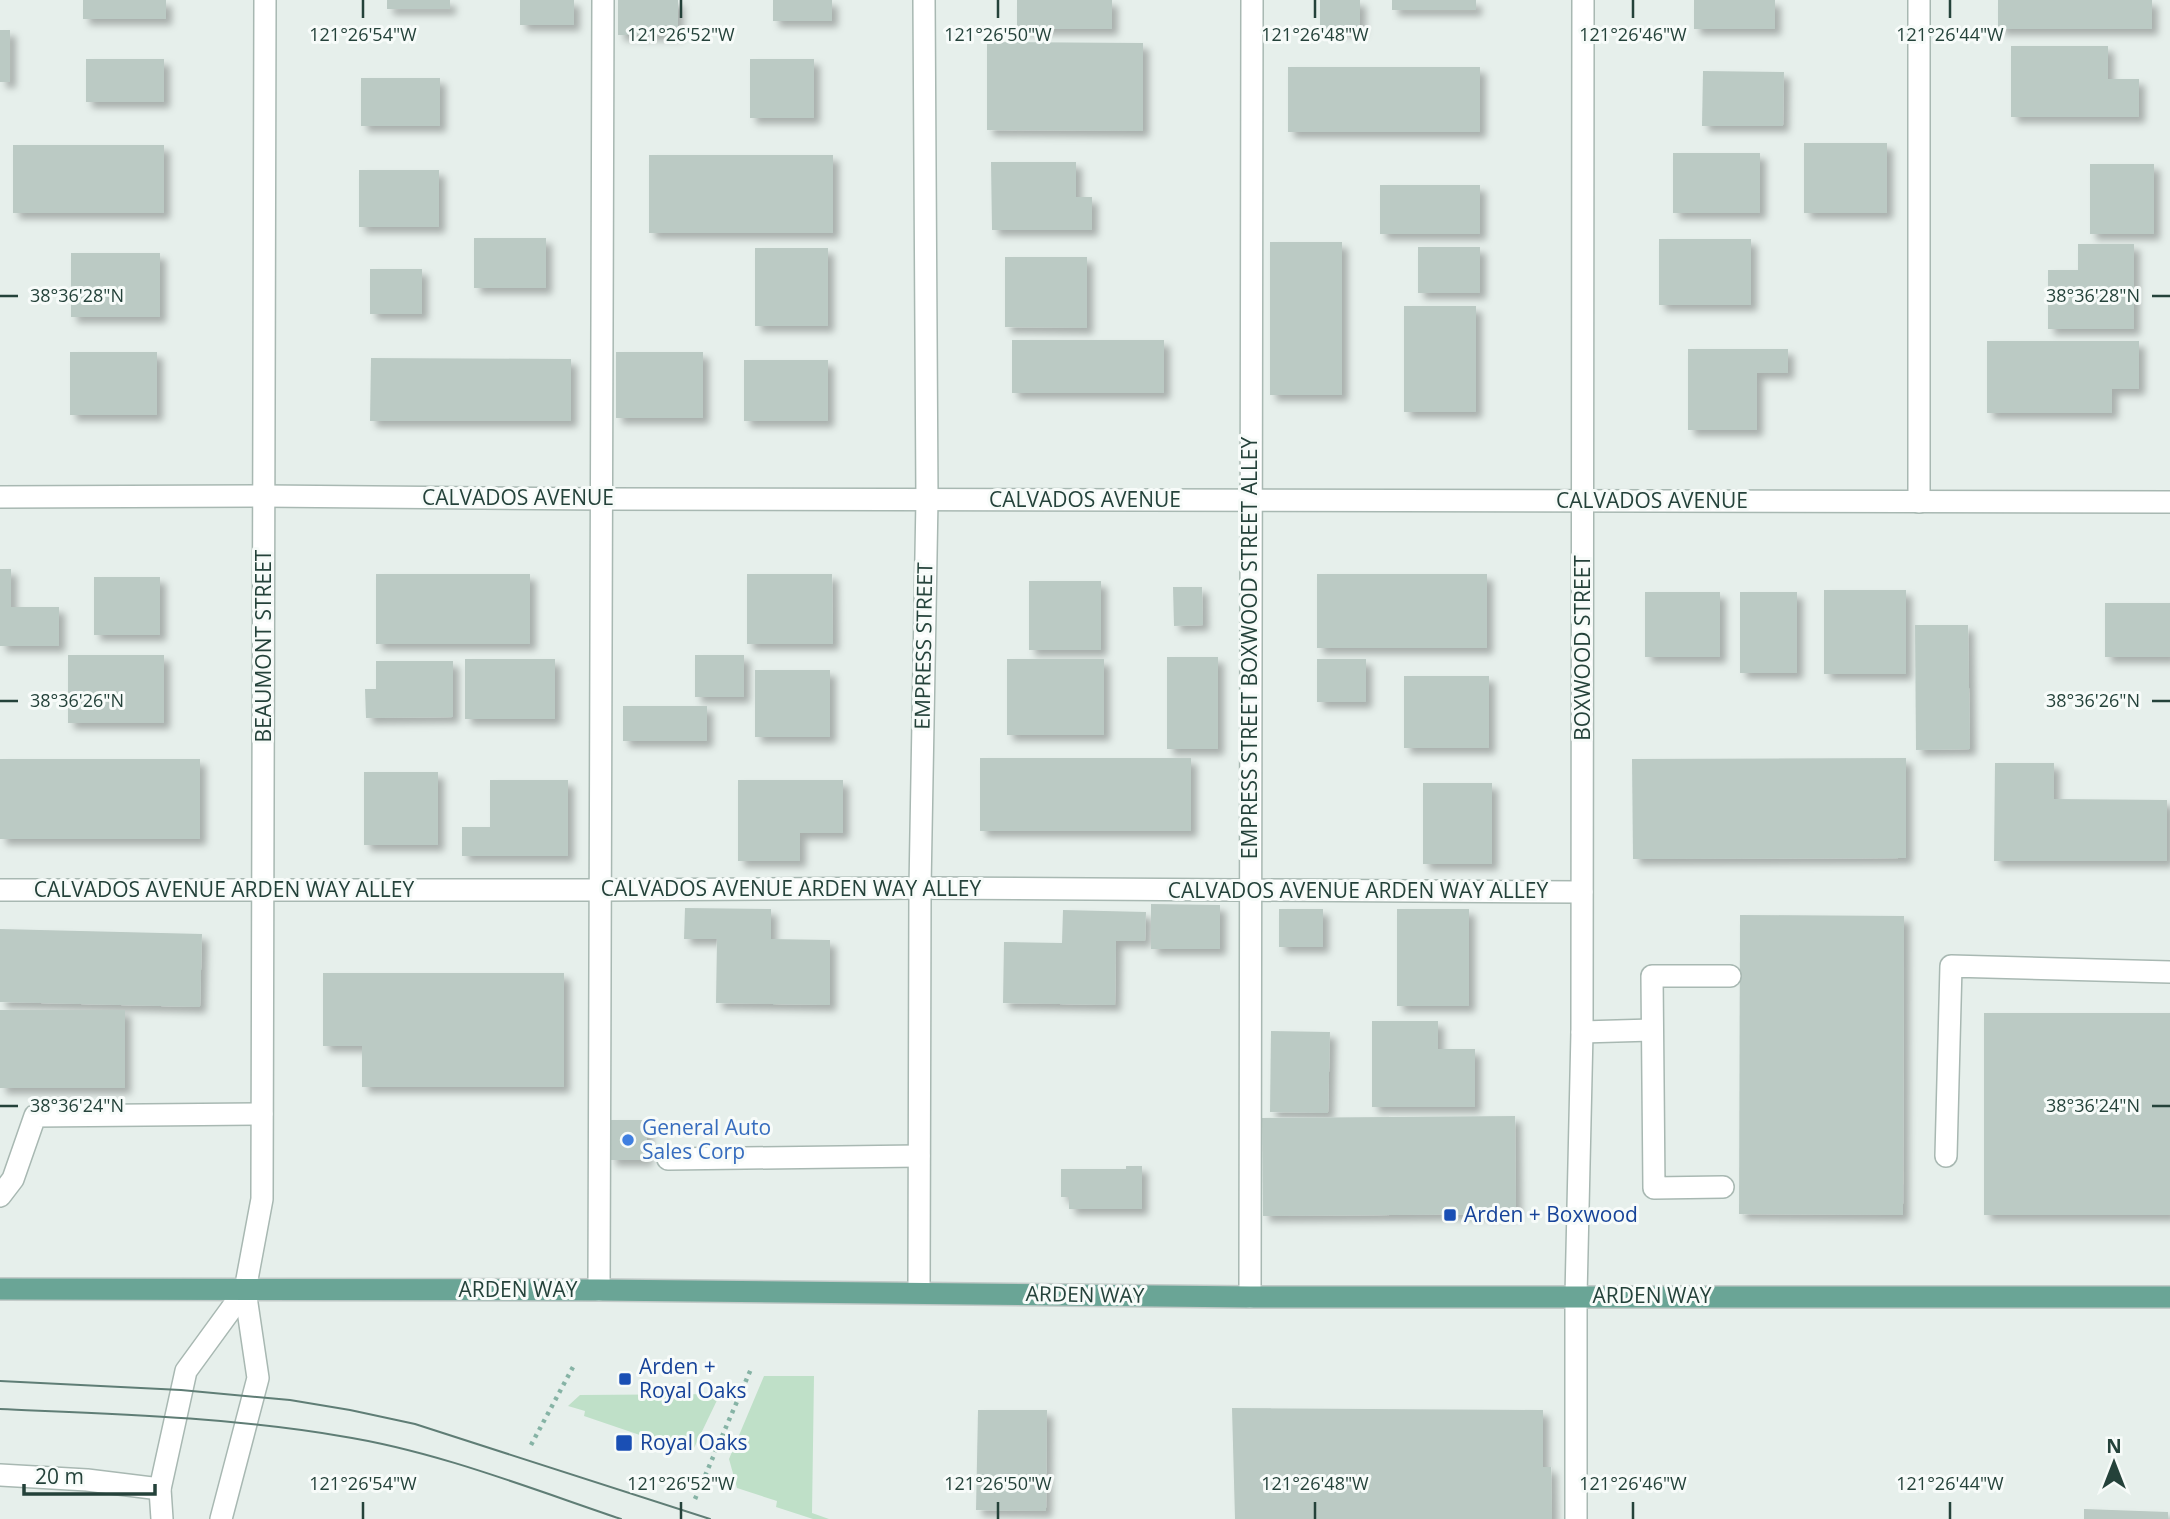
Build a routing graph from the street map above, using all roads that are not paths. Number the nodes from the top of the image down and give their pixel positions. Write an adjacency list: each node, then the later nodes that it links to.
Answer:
1 (265, 0): 7 (street, BEAUMONT STREET)
2 (603, 0): 9 (street)
3 (924, 0): 10 (street, EMPRESS STREET)
4 (1252, 0): 11 (street, EMPRESS STREET BOXWOOD STREET ALLEY)
5 (1583, 0): 12 (street, BOXWOOD STREET)
6 (1919, 0): 13 (street)
7 (263, 496): 8 (street, CALVADOS AVENUE); 9 (street, CALVADOS AVENUE); 17 (street, BEAUMONT STREET)
8 (0, 498)
9 (603, 499): 10 (street, CALVADOS AVENUE); 18 (street)
10 (927, 499): 11 (street, CALVADOS AVENUE); 15 (street, EMPRESS STREET)
11 (1251, 500): 12 (street, CALVADOS AVENUE); 19 (street, EMPRESS STREET BOXWOOD STREET ALLEY)
12 (1583, 501): 13 (street, CALVADOS AVENUE); 20 (street, BOXWOOD STREET)
13 (1919, 502): 14 (street, CALVADOS AVENUE)
14 (2170, 502)
15 (920, 888): 18 (street, CALVADOS AVENUE ARDEN WAY ALLEY); 19 (street, CALVADOS AVENUE ARDEN WAY ALLEY); 26 (street, EMPRESS STREET)
16 (0, 890): 17 (street, CALVADOS AVENUE ARDEN WAY ALLEY)
17 (263, 890): 18 (street, CALVADOS AVENUE ARDEN WAY ALLEY); 25 (street, BEAUMONT STREET)
18 (601, 890): 33 (street)
19 (1250, 891): 20 (street, CALVADOS AVENUE ARDEN WAY ALLEY); 36 (street, EMPRESS STREET BOXWOOD STREET ALLEY)
20 (1582, 892): 24 (street, BOXWOOD STREET)
21 (2170, 972): 27 (street)
22 (1730, 976): 23 (street)
23 (1652, 1030): 24 (street); 29 (street)
24 (1582, 1032): 35 (street, BOXWOOD STREET)
25 (262, 1114): 30 (street); 32 (street, BEAUMONT STREET)
26 (919, 1156): 28 (street); 34 (street, EMPRESS STREET)
27 (1946, 1156)
28 (668, 1159)
29 (1723, 1187)
30 (0, 1196)
31 (0, 1289): 32 (main road, ARDEN WAY)
32 (245, 1290): 33 (main road, ARDEN WAY); 39 (street); 41 (street)
33 (599, 1290): 34 (main road, ARDEN WAY)
34 (919, 1293): 36 (main road, ARDEN WAY)
35 (1576, 1296): 36 (main road, ARDEN WAY); 37 (main road, ARDEN WAY); 42 (street, BOXWOOD STREET)
36 (1250, 1297)
37 (2170, 1297)
38 (0, 1475): 39 (street)
39 (160, 1489): 40 (street)
40 (162, 1519)
41 (221, 1519)
42 (1576, 1519)

